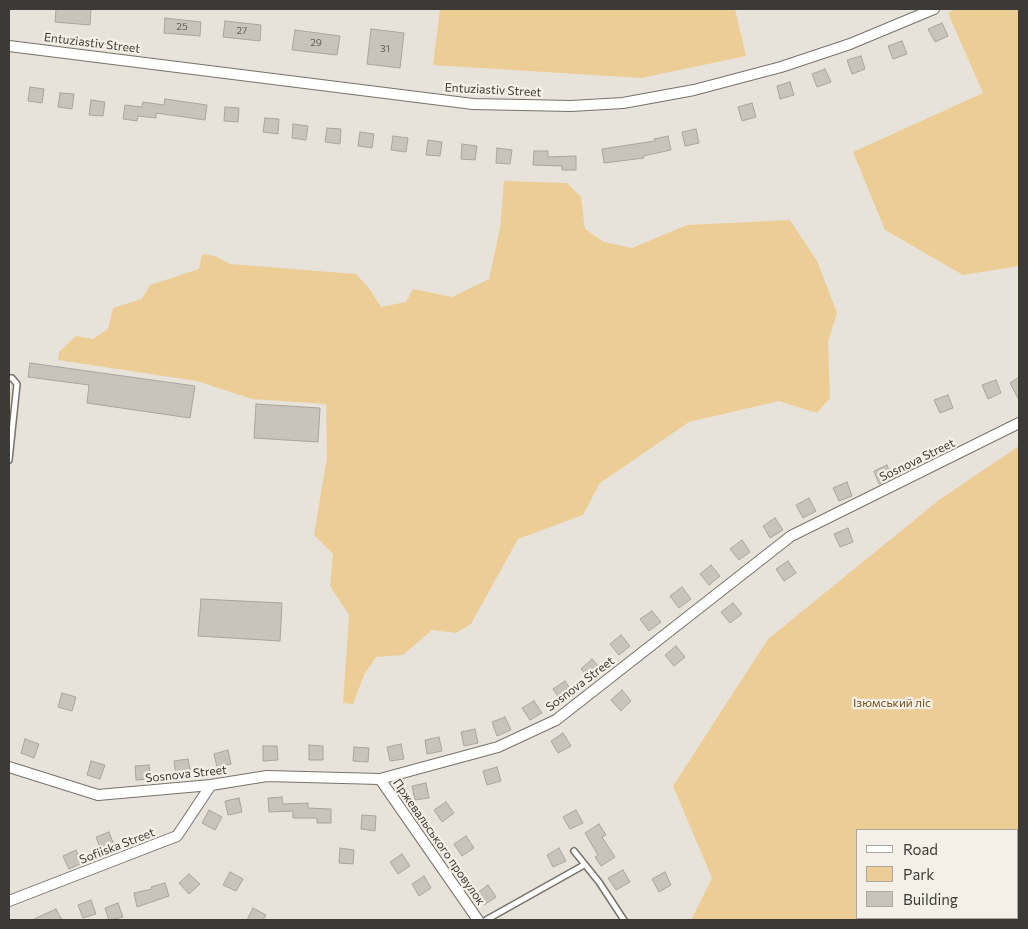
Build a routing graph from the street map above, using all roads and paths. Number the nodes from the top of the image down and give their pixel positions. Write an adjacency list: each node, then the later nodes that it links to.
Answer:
1 (934, 9): 2 (street, Entuziastiv Street)
2 (9, 46)
3 (9, 378): 5 (lane)
4 (1019, 423): 7 (street, Sosnova Street)
5 (9, 460)
6 (9, 767): 8 (street, Sosnova Street)
7 (380, 779): 8 (street, Sosnova Street); 12 (street, Пржевальського провулок)
8 (211, 785): 11 (street, Sofiiska Street)
9 (574, 851): 10 (lane)
10 (584, 865): 13 (lane); 14 (lane)
11 (9, 901)
12 (478, 920)
13 (486, 920)
14 (624, 920)

